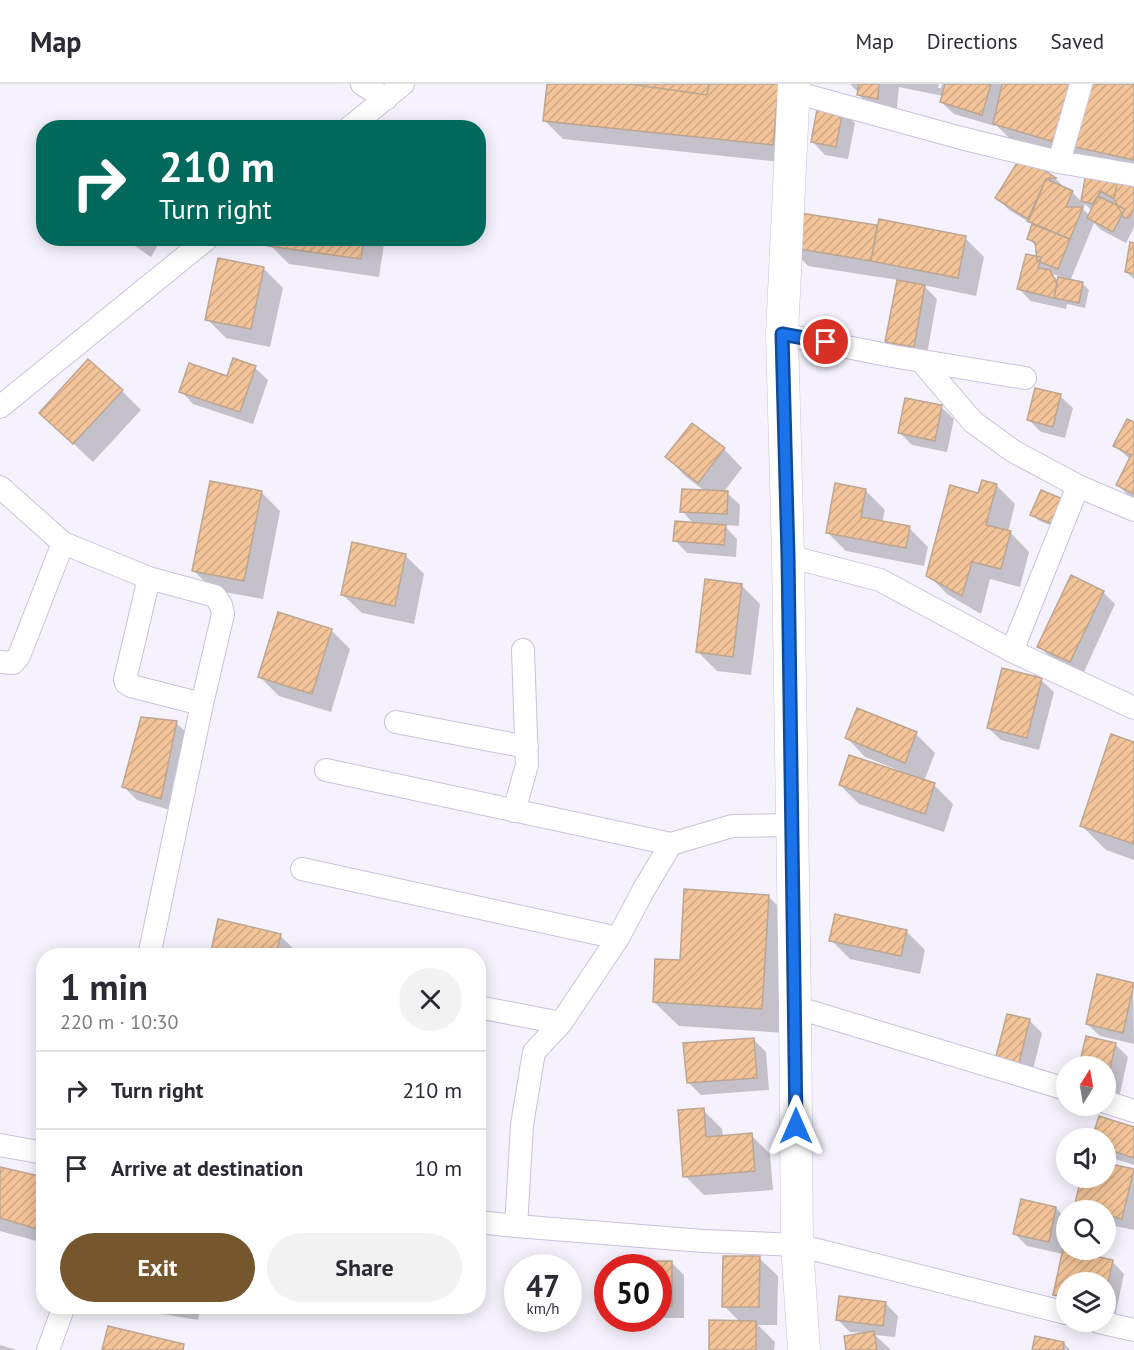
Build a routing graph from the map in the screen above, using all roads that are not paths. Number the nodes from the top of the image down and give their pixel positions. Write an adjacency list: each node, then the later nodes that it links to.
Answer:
1 (362, 84): 5 (street)
2 (403, 84): 5 (street)
3 (1081, 84): 7 (street)
4 (794, 88): 7 (street); 10 (main road)
5 (386, 99): 6 (street)
6 (359, 120)
7 (1059, 162): 8 (street)
8 (1134, 175)
9 (198, 246): 13 (street)
10 (782, 334): 11 (street); 18 (main road)
11 (921, 361): 12 (street); 14 (street)
12 (1025, 378)
13 (0, 407)
14 (1078, 486): 16 (street); 21 (street)
15 (0, 487): 17 (street)
16 (1134, 510)
17 (63, 543): 19 (street); 22 (street)
18 (788, 556): 21 (street); 29 (main road)
19 (149, 578): 23 (street); 23 (street)
20 (523, 650): 26 (street)
21 (1012, 651): 24 (street)
22 (0, 662)
23 (202, 704): 33 (street)
24 (1134, 708)
25 (396, 722): 26 (street)
26 (527, 747): 28 (street)
27 (326, 770): 28 (street)
28 (514, 811): 30 (street)
29 (792, 825): 30 (street); 34 (main road)
30 (671, 844): 32 (street)
31 (302, 869): 32 (street)
32 (618, 938): 36 (street)
33 (151, 948)
34 (795, 1007): 37 (street); 44 (main road)
35 (486, 1009): 36 (street)
36 (561, 1023): 43 (street)
37 (1056, 1086)
38 (1116, 1105): 39 (street)
39 (1134, 1111)
40 (0, 1144): 41 (street)
41 (36, 1152)
42 (486, 1223): 43 (street)
43 (516, 1226): 44 (street)
44 (797, 1245): 45 (street); 50 (main road)
45 (1056, 1310)
46 (61, 1314): 49 (street)
47 (1116, 1326): 48 (street)
48 (1134, 1330)
49 (48, 1350)
50 (804, 1350)

